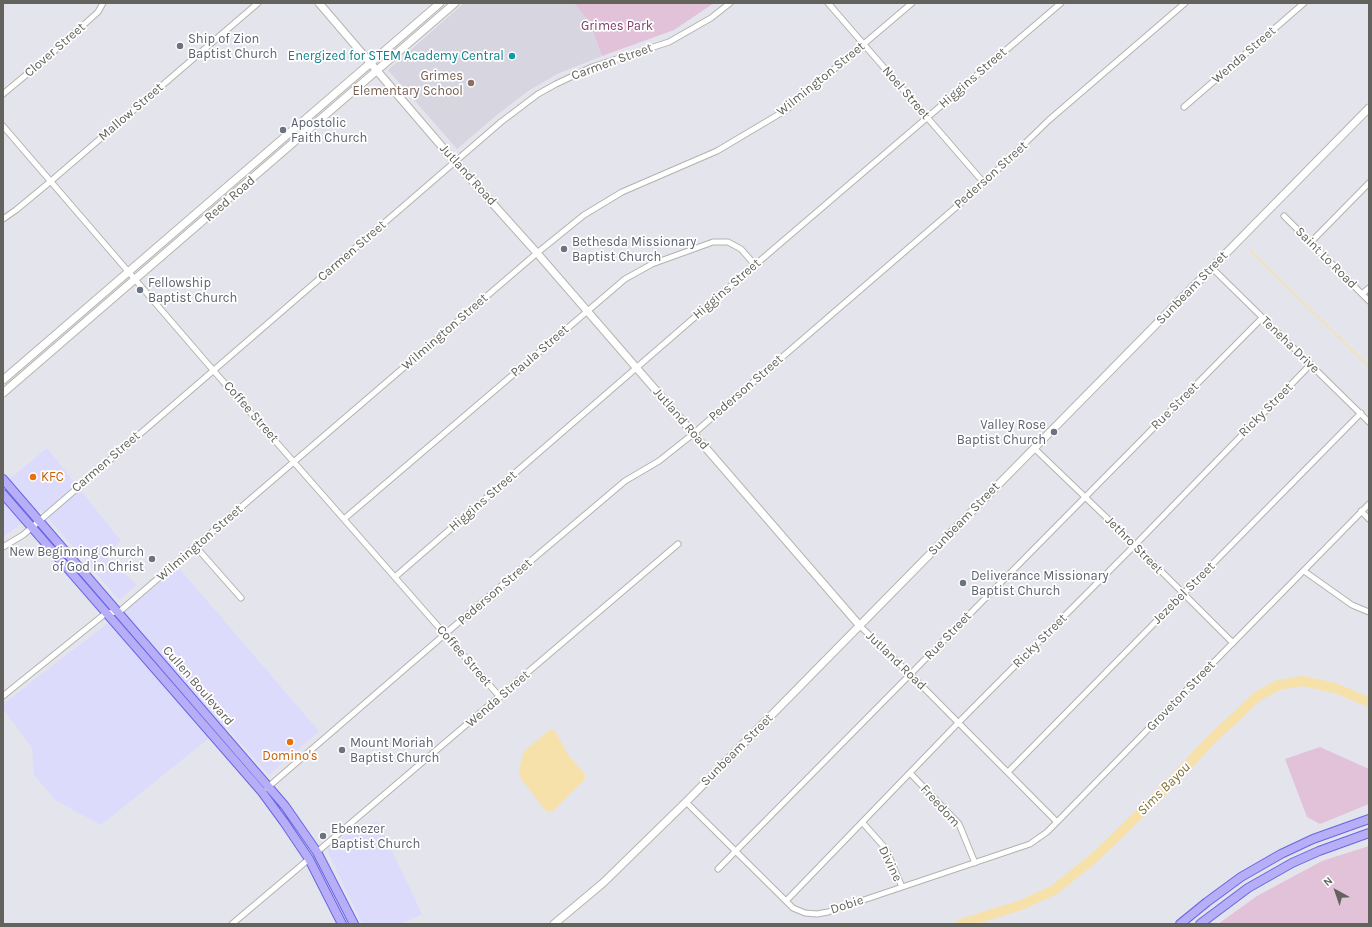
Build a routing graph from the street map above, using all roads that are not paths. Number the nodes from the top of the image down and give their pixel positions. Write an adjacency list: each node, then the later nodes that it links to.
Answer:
1 (104, 3): 15 (street, Clover Street)
2 (258, 3): 23 (street, Mallow Street)
3 (319, 3): 13 (street, Jutland Road)
4 (440, 3): 13 (street, Reed Road)
5 (730, 3): 22 (street, Carmen Street)
6 (828, 3): 12 (street, Noel Street)
7 (912, 3): 12 (street, Wilmington Street)
8 (1061, 3): 18 (street, Higgins Street)
9 (1185, 3): 24 (street, Pederson Street)
10 (1304, 3): 16 (street, Wenda Street)
11 (453, 4): 14 (street, Reed Road)
12 (864, 44): 18 (street, Noel Street); 31 (street, Wilmington Street)
13 (369, 63): 14 (street, Jutland Road); 19 (street, Reed Road)
14 (377, 71): 21 (street, Reed Road); 22 (street, Jutland Road)
15 (3, 94)
16 (1184, 107)
17 (1369, 108): 33 (street, Sunbeam Street)
18 (928, 118): 24 (street, Noel Street); 32 (street, Higgins Street)
19 (299, 124): 21 (street); 26 (street, Reed Road)
20 (3, 126): 23 (street, Coffee Street)
21 (306, 133): 27 (street, Reed Road)
22 (456, 161): 31 (street, Jutland Road); 45 (street, Carmen Street)
23 (51, 181): 29 (street, Mallow Street); 34 (street, Coffee Street)
24 (984, 183): 50 (street, Pederson Street)
25 (1369, 183): 30 (street)
26 (221, 192): 27 (street); 34 (street, Reed Road)
27 (228, 200): 35 (street, Reed Road)
28 (1284, 216): 30 (street, Saint Lo Road)
29 (3, 219)
30 (1310, 243): 37 (street, Saint Lo Road)
31 (537, 253): 39 (street, Jutland Road); 52 (street, Wilmington Street)
32 (754, 265): 39 (street, Paula Street); 43 (street, Higgins Street)
33 (1212, 268): 40 (street, Teneha Drive); 51 (street, Sunbeam Street)
34 (128, 272): 35 (street, Coffee Street); 41 (street, Reed Road)
35 (135, 279): 44 (street, Reed Road); 45 (street, Coffee Street)
36 (1369, 288): 37 (street)
37 (1362, 294): 38 (street, Saint Lo Road)
38 (1369, 301)
39 (586, 311): 43 (street, Jutland Road); 58 (street, Paula Street)
40 (1262, 318): 42 (street, Teneha Drive); 55 (street, Rue Street)
41 (25, 362): 44 (street); 46 (street, Reed Road)
42 (1311, 364): 48 (street, Teneha Drive); 63 (street, Ricky Street)
43 (637, 368): 50 (street, Jutland Road); 67 (street, Higgins Street)
44 (31, 369): 47 (street, Reed Road)
45 (213, 370): 52 (street, Coffee Street); 60 (street, Carmen Street)
46 (3, 380)
47 (3, 393)
48 (1361, 413): 49 (street, Teneha Drive); 68 (street, Jezebel Street)
49 (1369, 422)
50 (693, 434): 73 (street, Jutland Road); 74 (street, Pederson Street)
51 (1034, 448): 55 (street, Jethro Street); 73 (street, Sunbeam Street)
52 (294, 462): 58 (street, Coffee Street); 65 (street, Wilmington Street)
53 (3, 479): 60 (main road, Cullen Boulevard)
54 (3, 494): 61 (main road, Cullen Boulevard)
55 (1086, 497): 63 (street, Jethro Street); 76 (street, Rue Street)
56 (1369, 504): 57 (street, Groveton Street)
57 (1362, 511): 59 (street); 66 (street, Groveton Street)
58 (344, 519): 67 (street, Coffee Street)
59 (1369, 519)
60 (40, 520): 61 (street, Carmen Street); 70 (main road, Cullen Boulevard)
61 (32, 527): 64 (street, Carmen Street); 72 (main road, Cullen Boulevard)
62 (678, 544): 80 (street, Wenda Street)
63 (1135, 545): 68 (street, Jethro Street); 81 (street, Ricky Street)
64 (3, 547)
65 (196, 547): 69 (street); 70 (street, Wilmington Street)
66 (1304, 571): 71 (street); 75 (street, Groveton Street)
67 (395, 577): 74 (street, Coffee Street)
68 (1183, 594): 75 (street, Jethro Street); 84 (street, Jezebel Street)
69 (242, 598)
70 (119, 612): 72 (street); 77 (main road, Cullen Boulevard)
71 (1369, 612)
72 (106, 613): 78 (main road, Cullen Boulevard); 79 (street)
73 (860, 626): 76 (street, Jutland Road); 88 (street, Sunbeam Street)
74 (446, 634): 80 (street, Coffee Street); 86 (street, Pederson Street)
75 (1233, 643): 91 (street, Groveton Street)
76 (911, 675): 81 (street, Jutland Road); 96 (street, Rue Street)
77 (174, 676): 78 (main road); 82 (main road, Cullen Boulevard)
78 (166, 683): 83 (main road, Cullen Boulevard)
79 (3, 696)
80 (500, 697): 95 (street, Wenda Street)
81 (958, 723): 84 (street, Jutland Road); 85 (street, Ricky Street)
82 (220, 729): 83 (main road); 86 (main road, Cullen Boulevard)
83 (216, 740): 87 (main road, Cullen Boulevard)
84 (1008, 772): 91 (street, Jutland Road)
85 (910, 773): 90 (street, Ricky Street); 98 (street, Freedom)
86 (269, 786): 87 (street, Pederson Street); 95 (main road, Cullen Boulevard)
87 (262, 792): 97 (main road, Cullen Boulevard)
88 (686, 802): 96 (street, Dobie); 109 (street, Sunbeam Street)
89 (1369, 818): 93 (main road)
90 (862, 822): 100 (street, Divine); 101 (street, Ricky Street)
91 (1057, 822): 98 (street, Groveton Street)
92 (1369, 833): 94 (main road)
93 (1313, 839): 94 (main road); 102 (main road)
94 (1319, 851): 104 (main road)
95 (317, 852): 108 (main road, Cullen Boulevard)
96 (736, 852): 99 (street, Rue Street); 101 (street, Dobie)
97 (309, 859): 103 (main road, Cullen Boulevard); 105 (street)
98 (975, 863): 100 (street, Dobie)
99 (718, 869)
100 (902, 887): 101 (street, Dobie)
101 (786, 901)
102 (1207, 902): 104 (main road); 110 (main road)
103 (333, 906): 106 (main road, Cullen Boulevard); 107 (main road)
104 (1215, 912): 111 (main road)
105 (232, 924)
106 (342, 924)
107 (348, 924)
108 (354, 924)
109 (554, 924)
110 (1180, 924)
111 (1200, 924)

